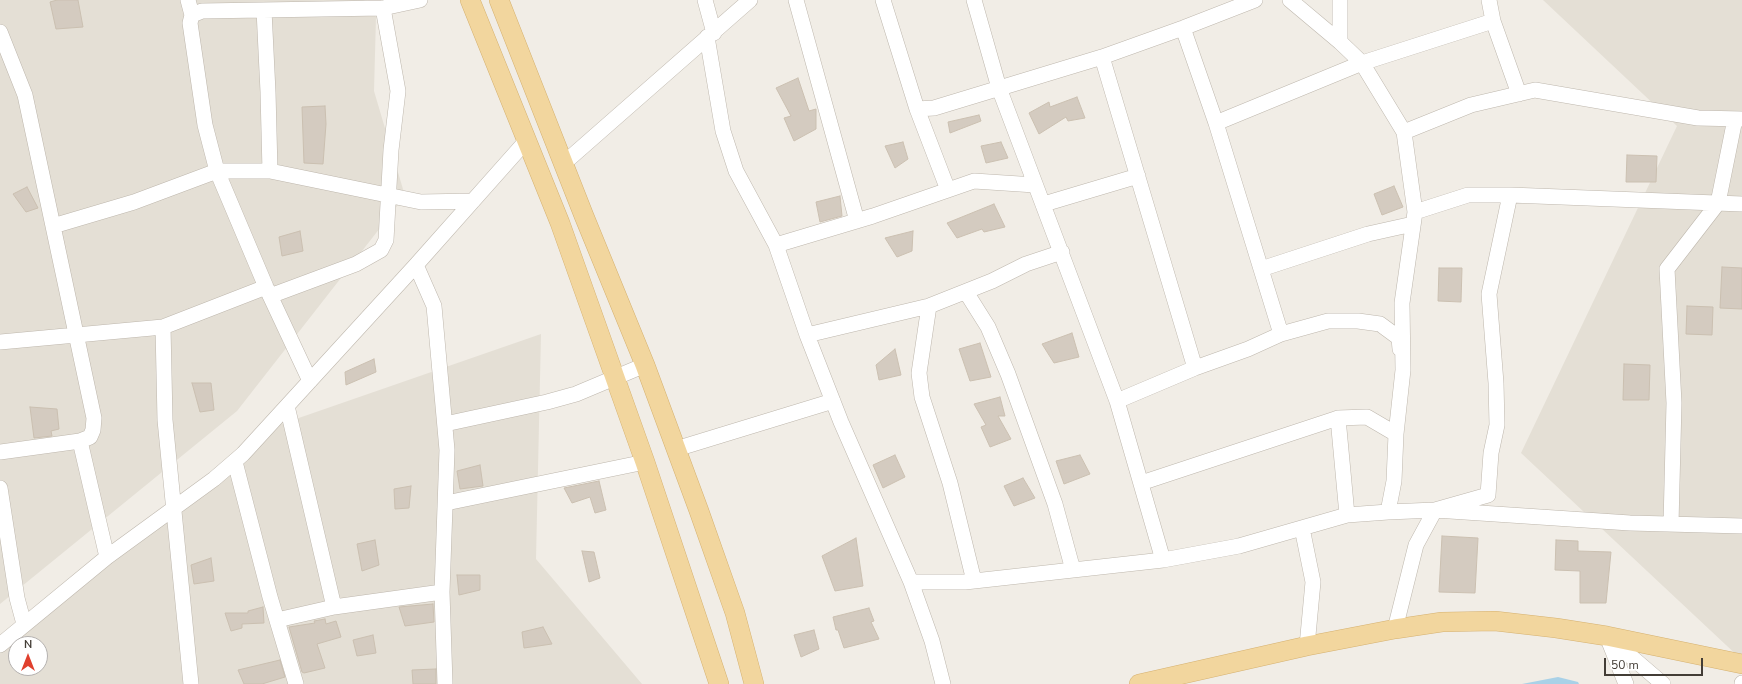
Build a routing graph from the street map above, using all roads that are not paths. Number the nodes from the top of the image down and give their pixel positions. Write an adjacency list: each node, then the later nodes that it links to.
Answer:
1 (188, 0): 16 (street)
2 (420, 0): 14 (street)
3 (470, 0): 30 (main road)
4 (499, 0): 31 (main road)
5 (705, 0): 20 (street)
6 (750, 0): 20 (street)
7 (796, 0): 44 (street)
8 (884, 0): 26 (street)
9 (1255, 0): 18 (street)
10 (1290, 0): 21 (street)
11 (1340, 0): 21 (street)
12 (1489, 0): 17 (street)
13 (979, 2): 24 (street)
14 (383, 8): 15 (street); 38 (street)
15 (264, 10): 16 (street); 32 (street)
16 (192, 15): 33 (street)
17 (1493, 21): 23 (street); 25 (street)
18 (1183, 28): 22 (street); 28 (street)
19 (0, 32): 45 (street)
20 (711, 35): 31 (street); 46 (street)
21 (1340, 42): 23 (street)
22 (1102, 57): 24 (street); 34 (street)
23 (1362, 63): 28 (street); 29 (street)
24 (999, 88): 26 (street); 35 (street)
25 (1519, 94): 27 (street); 29 (street)
26 (917, 109): 36 (street)
27 (1738, 119): 40 (street)
28 (1216, 123): 49 (street)
29 (1404, 132): 43 (street)
30 (527, 140): 39 (street); 61 (main road)
31 (563, 164): 58 (main road)
32 (270, 171): 33 (street); 38 (street)
33 (217, 172): 45 (street); 50 (street)
34 (1138, 176): 41 (street); 59 (street)
35 (1035, 185): 36 (street); 41 (street)
36 (948, 190): 44 (street)
37 (1510, 195): 40 (street); 43 (street); 78 (street)
38 (388, 196): 39 (street); 50 (street)
39 (473, 201): 48 (street)
40 (1718, 203): 42 (street); 81 (street)
41 (1044, 204): 47 (street)
42 (1742, 204)
43 (1414, 218): 49 (street); 60 (street)
44 (857, 221): 46 (street)
45 (53, 226): 54 (street)
46 (776, 245): 56 (street)
47 (1062, 252): 51 (street); 64 (street)
48 (416, 265): 62 (street); 67 (street)
49 (1261, 269): 55 (street)
50 (268, 292): 53 (street); 62 (street)
51 (966, 292): 52 (street); 86 (street)
52 (928, 306): 56 (street); 87 (street)
53 (163, 327): 54 (street); 77 (street)
54 (76, 334): 57 (street); 69 (street)
55 (1281, 334): 59 (street); 60 (street)
56 (807, 335): 63 (street)
57 (0, 342)
58 (645, 365): 61 (street); 70 (main road)
59 (1195, 368): 64 (street)
60 (1403, 370): 68 (street)
61 (614, 377): 67 (street); 73 (main road)
62 (310, 382): 65 (street)
63 (833, 401): 70 (street); 88 (street)
64 (1117, 401): 74 (street)
65 (287, 406): 72 (street); 90 (street)
66 (1338, 418): 68 (street); 74 (street); 80 (street)
67 (445, 424): 76 (street)
68 (1396, 434): 79 (street)
69 (80, 441): 71 (street); 84 (street)
70 (676, 449): 102 (main road)
71 (0, 452)
72 (235, 462): 77 (street); 91 (street)
73 (645, 462): 76 (street); 101 (main road)
74 (1140, 483): 85 (street)
75 (0, 488): 92 (street)
76 (446, 503): 89 (street)
77 (174, 509): 84 (street); 98 (street)
78 (1435, 510): 79 (street); 81 (street); 93 (street)
79 (1388, 512): 80 (street)
80 (1347, 515): 83 (street)
81 (1671, 524): 82 (street)
82 (1742, 526)
83 (1302, 528): 85 (street); 96 (street)
84 (107, 557): 92 (street)
85 (1163, 560): 86 (street)
86 (1073, 570): 87 (street)
87 (974, 581): 88 (street)
88 (911, 582): 103 (street)
89 (442, 592): 90 (street); 100 (street)
90 (334, 607): 91 (street)
91 (277, 620): 99 (street)
92 (24, 624): 95 (street)
93 (1395, 629): 94 (main road); 96 (main road)
94 (1607, 636): 97 (main road); 105 (street); 106 (street)
95 (0, 644)
96 (1307, 646): 104 (main road)
97 (1742, 664)
98 (191, 684)
99 (296, 684)
100 (445, 684)
101 (719, 684)
102 (754, 684)
103 (943, 684)
104 (1139, 684)
105 (1626, 684)
106 (1663, 684)

